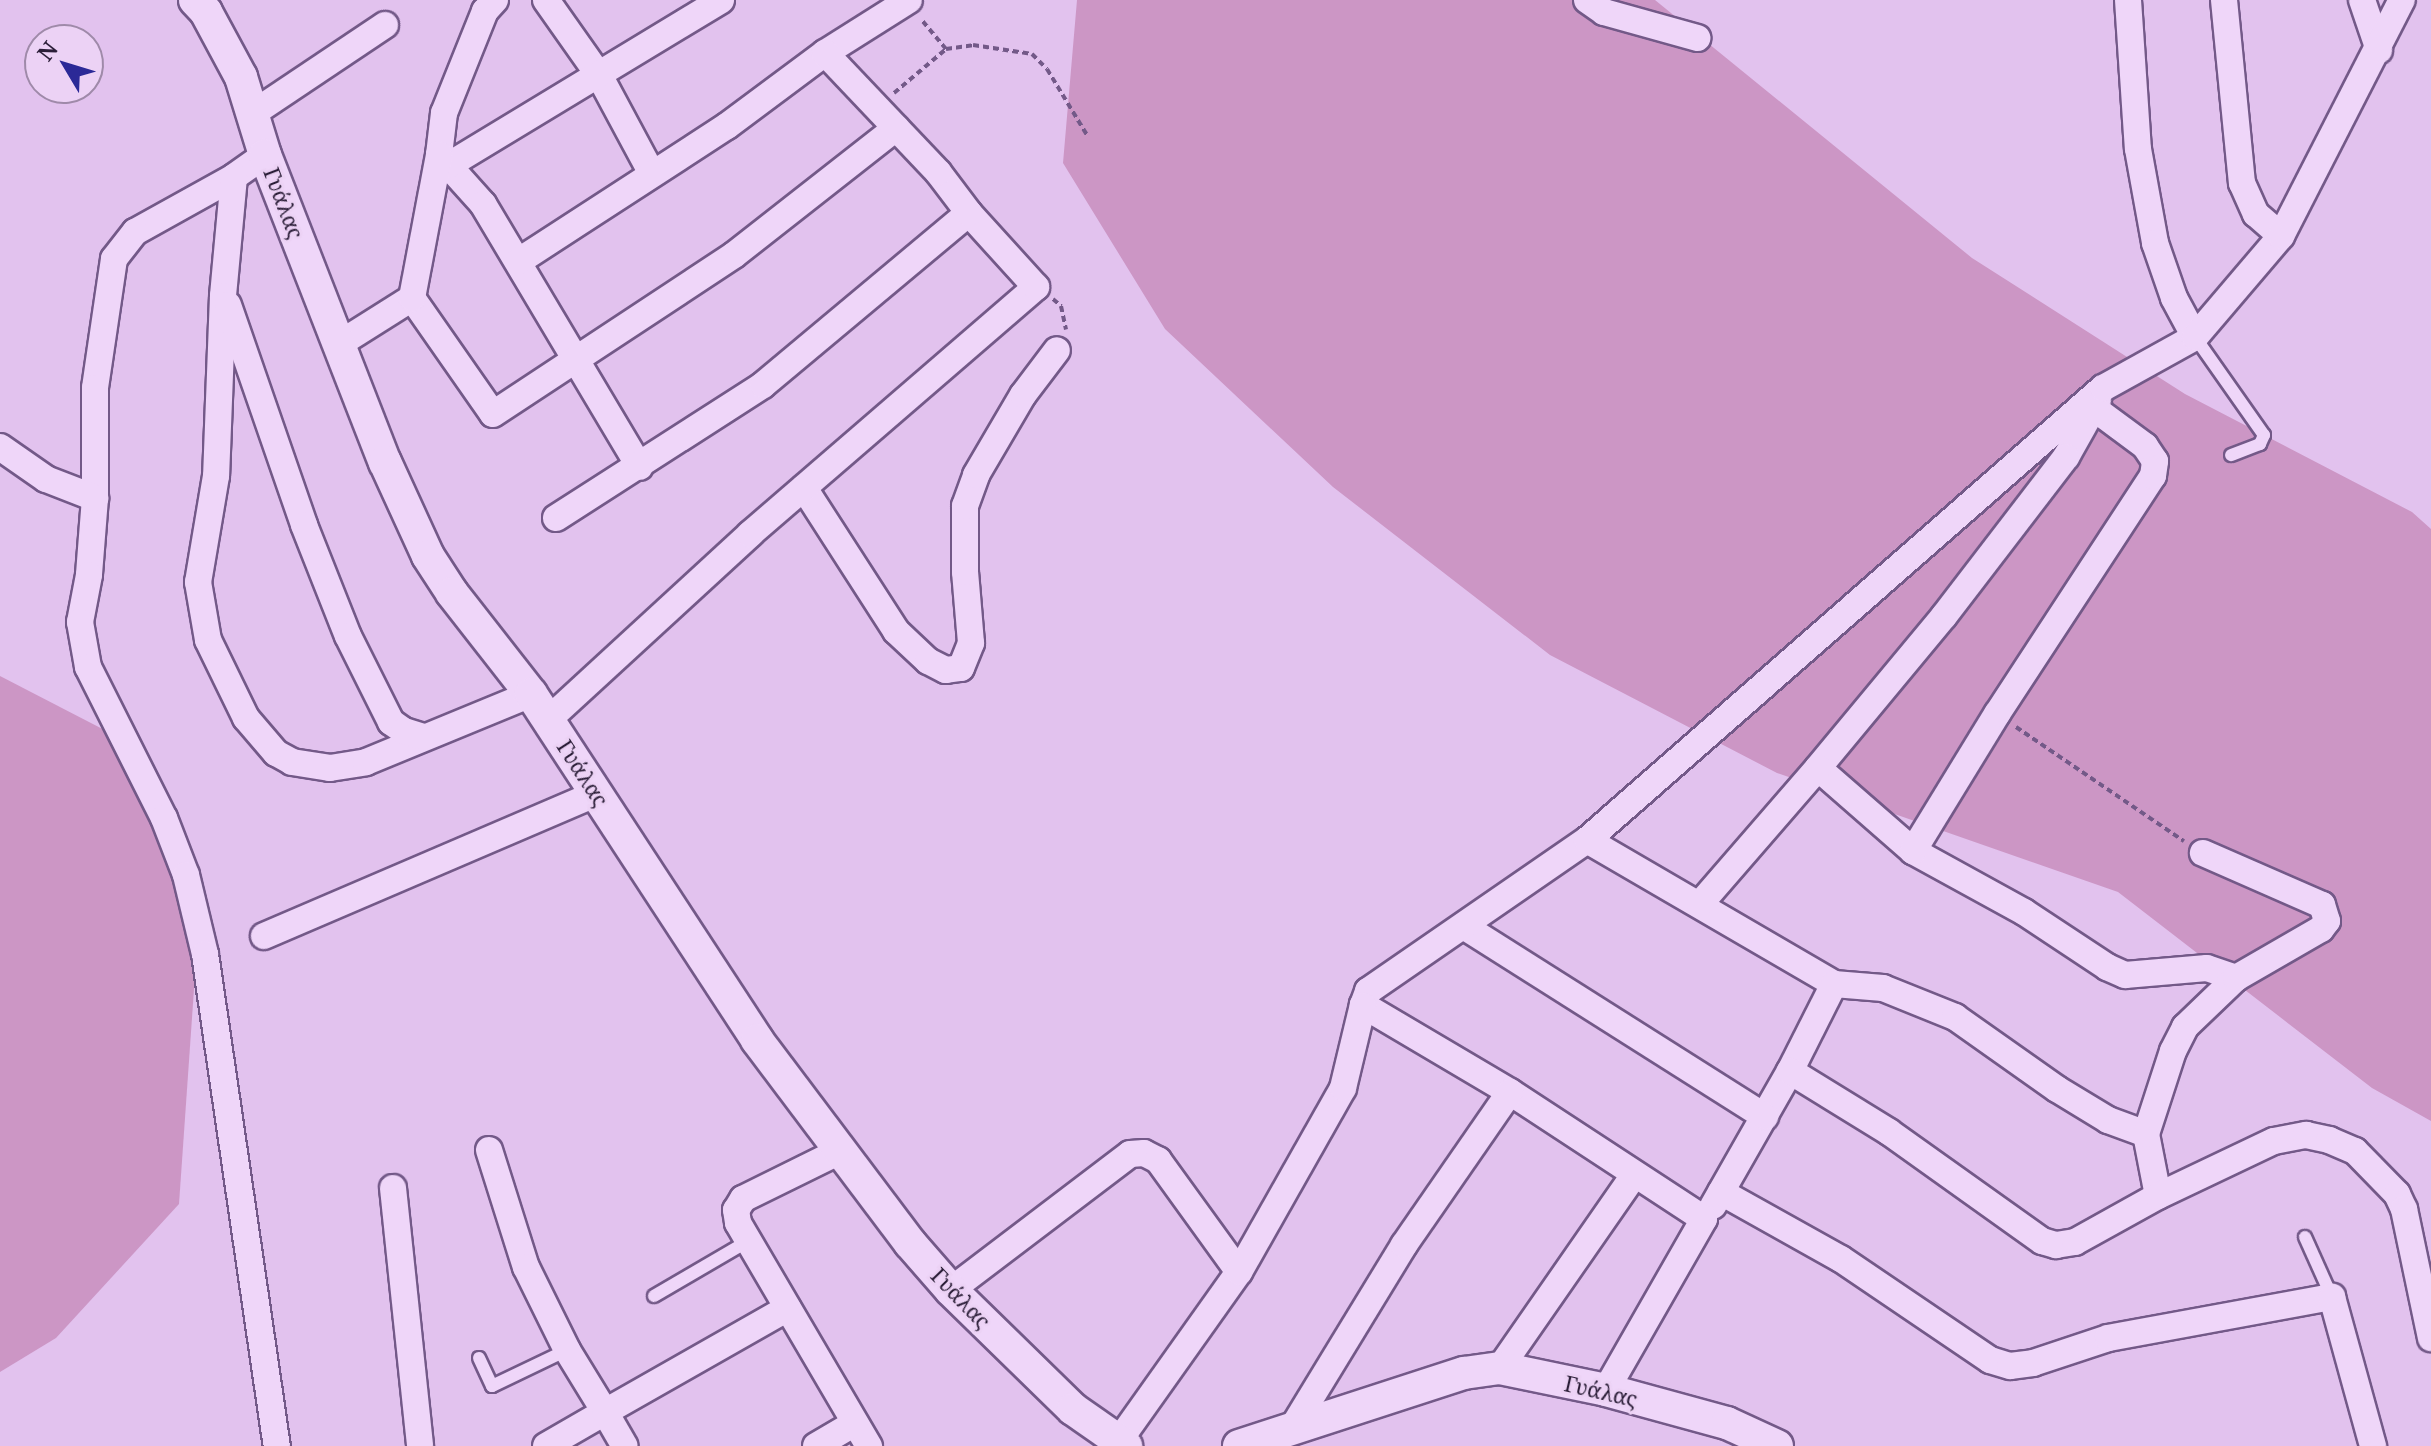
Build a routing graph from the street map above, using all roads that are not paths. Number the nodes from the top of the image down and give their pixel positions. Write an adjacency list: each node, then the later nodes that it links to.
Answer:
1 (195, 0): 16 (street, Γυάλας)
2 (495, 0): 19 (street)
3 (546, 0): 15 (street)
4 (721, 0): 15 (street)
5 (1587, 0): 12 (street)
6 (2128, 0): 27 (street)
7 (2224, 0): 23 (street)
8 (2362, 0): 13 (street)
9 (2402, 0): 13 (street)
10 (906, 2): 14 (street)
11 (385, 25): 16 (street)
12 (1697, 38)
13 (2379, 50): 23 (street)
14 (825, 53): 17 (street); 20 (street)
15 (599, 75): 19 (street); 20 (street)
16 (252, 114): 18 (street, Γυάλας)
17 (896, 128): 22 (street); 30 (street)
18 (265, 155): 21 (street); 28 (street, Γυάλας)
19 (444, 160): 24 (street); 26 (street)
20 (652, 174): 24 (street)
21 (234, 177): 25 (street); 36 (street)
22 (969, 213): 34 (street); 35 (street)
23 (2281, 236): 27 (street)
24 (519, 261): 30 (street)
25 (223, 296): 39 (street); 39 (street)
26 (412, 298): 28 (street); 30 (street)
27 (2195, 337): 31 (street); 33 (lane)
28 (339, 344): 38 (street, Γυάλας)
29 (1057, 350): 35 (street)
30 (578, 360): 34 (street)
31 (2099, 398): 40 (street); 42 (street); 43 (street)
32 (0, 447): 36 (street)
33 (2231, 455)
34 (640, 467): 37 (street)
35 (804, 488): 38 (street)
36 (95, 498): 79 (street)
37 (556, 518)
38 (539, 707): 39 (street); 41 (street, Γυάλας)
39 (424, 737)
40 (1818, 768): 43 (street); 45 (street)
41 (596, 794): 47 (street); 56 (street, Γυάλας)
42 (1587, 840): 45 (street); 46 (street)
43 (1913, 851): 48 (street)
44 (2203, 853): 48 (street)
45 (1700, 904): 49 (street)
46 (1465, 927): 50 (street); 53 (street)
47 (264, 936)
48 (2236, 978): 54 (street)
49 (1834, 984): 51 (street); 54 (street)
50 (1363, 1005): 52 (street); 64 (street)
51 (1790, 1071): 53 (street); 60 (street)
52 (1510, 1092): 57 (street); 76 (street)
53 (1765, 1117): 59 (street)
54 (2146, 1134): 60 (street)
55 (489, 1150): 70 (street)
56 (838, 1152): 63 (street); 65 (street, Γυάλας)
57 (1634, 1175): 61 (street); 72 (street)
58 (393, 1188): 80 (street)
59 (1721, 1192): 61 (street); 67 (street)
60 (2158, 1196): 69 (street)
61 (1704, 1219): 73 (street)
62 (2305, 1237): 67 (lane)
63 (748, 1241): 66 (lane); 68 (street)
64 (1239, 1272): 65 (street); 77 (street)
65 (951, 1290): 77 (street, Γυάλας)
66 (654, 1296)
67 (2332, 1297): 86 (street)
68 (788, 1308): 74 (street); 75 (street)
69 (2431, 1338)
70 (567, 1350): 71 (lane); 74 (street)
71 (479, 1358)
72 (1500, 1368): 73 (street, Γυάλας); 76 (street, Γυάλας)
73 (1606, 1390): 85 (street, Γυάλας)
74 (605, 1412): 81 (street); 82 (street)
75 (855, 1423): 83 (street); 84 (street)
76 (1293, 1427): 78 (street, Γυάλας)
77 (1122, 1444)
78 (1248, 1445)
79 (277, 1446)
80 (420, 1446)
81 (546, 1446)
82 (625, 1446)
83 (816, 1446)
84 (869, 1446)
85 (1777, 1446)
86 (2373, 1446)

